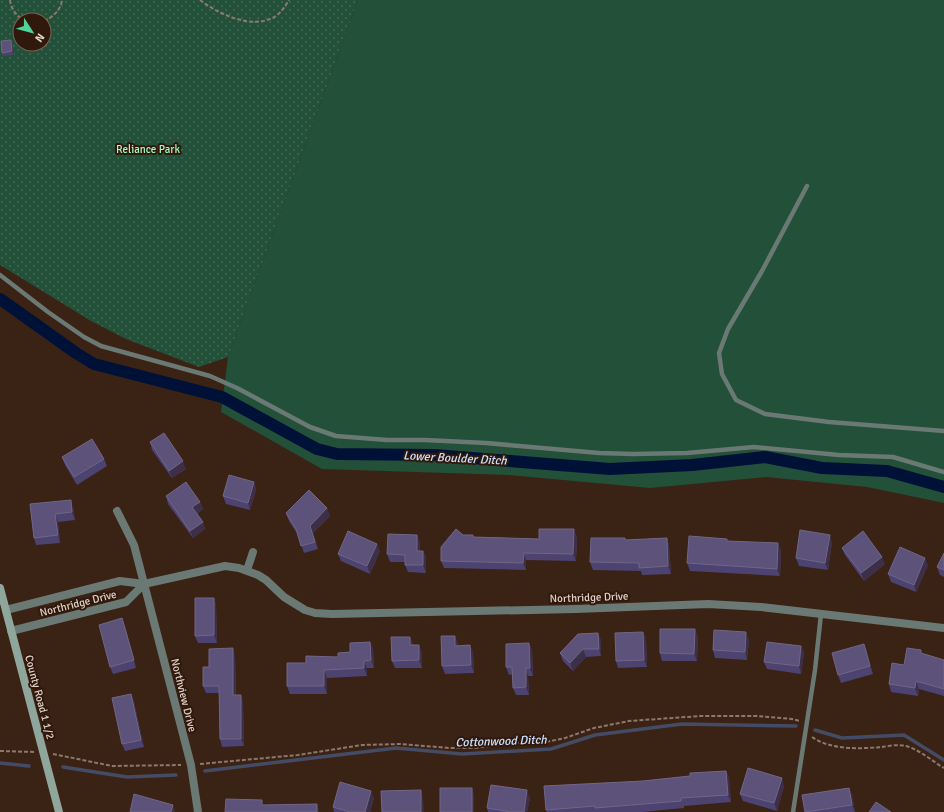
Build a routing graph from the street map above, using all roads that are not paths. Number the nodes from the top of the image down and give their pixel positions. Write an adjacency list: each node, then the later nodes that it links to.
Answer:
1 (806, 186): 3 (lane)
2 (0, 275): 4 (lane)
3 (944, 431)
4 (944, 472)
5 (117, 511): 8 (street, Northview Drive)
6 (253, 552): 7 (street)
7 (247, 570): 8 (street, Northridge Drive); 11 (street, Northridge Drive)
8 (144, 584): 10 (street, Northridge Drive); 13 (street, Northridge Drive); 15 (street, Northview Drive)
9 (0, 588): 10 (street, County Road 1 1/2)
10 (6, 610): 13 (street, County Road 1 1/2)
11 (821, 614): 12 (street, Northridge Drive); 16 (lane)
12 (944, 628)
13 (11, 631): 14 (street, County Road 1 1/2)
14 (59, 812)
15 (198, 812)
16 (793, 812)

